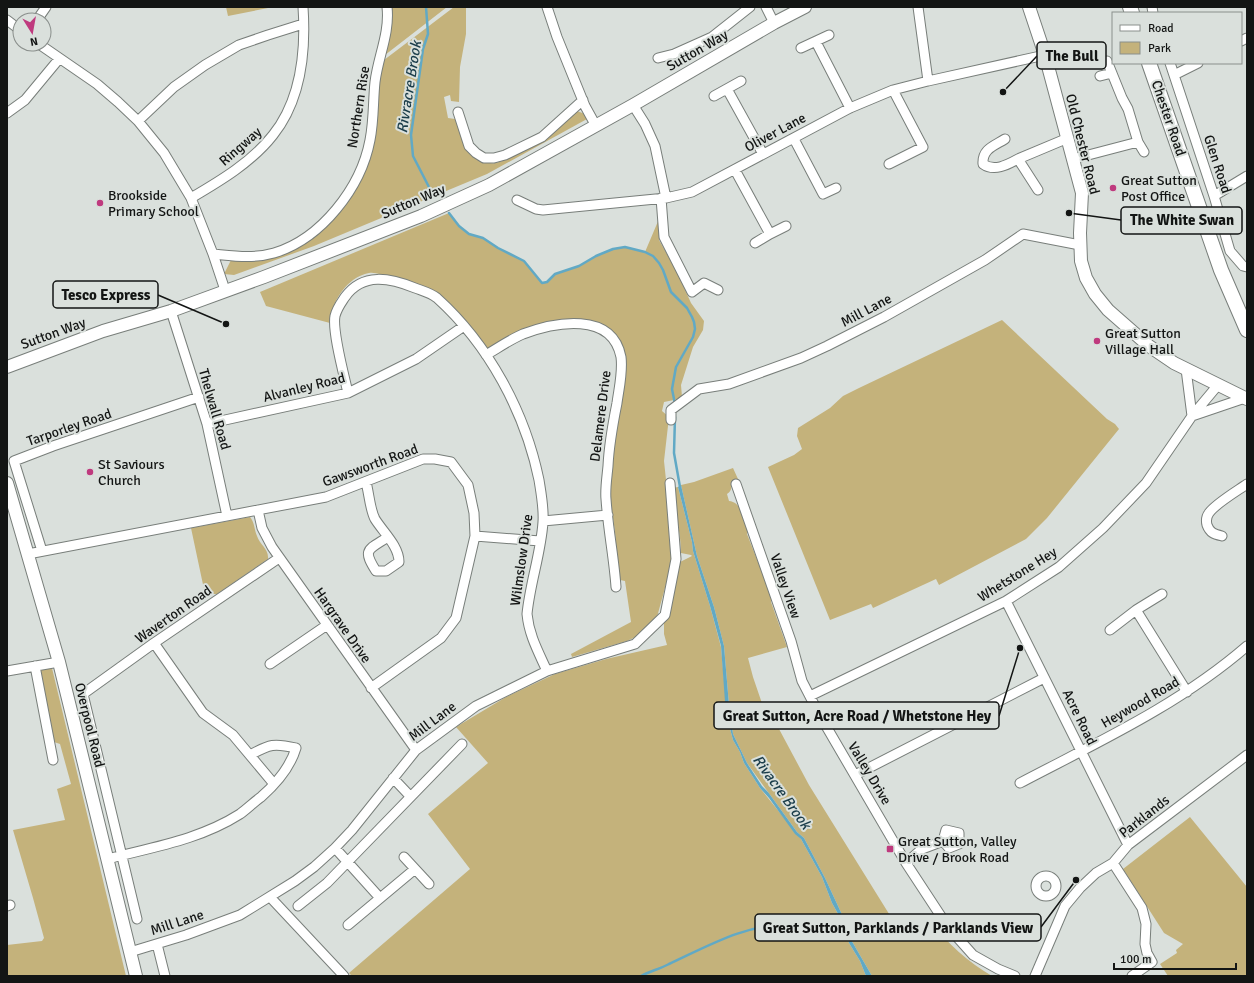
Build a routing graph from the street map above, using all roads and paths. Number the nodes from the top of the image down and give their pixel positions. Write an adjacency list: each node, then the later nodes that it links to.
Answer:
1 (303, 7): 10 (street, Ringway)
2 (387, 7): 58 (street, Northern Rise)
3 (547, 7): 30 (street)
4 (750, 7): 16 (street)
5 (766, 7): 9 (street)
6 (805, 7): 9 (main road, Sutton Way)
7 (918, 7): 26 (street)
8 (1029, 7): 15 (main road, Old Chester Road)
9 (774, 23): 31 (main road, Sutton Way)
10 (303, 24): 35 (street); 51 (street, Ringway)
11 (829, 35): 12 (street)
12 (816, 42): 13 (street); 32 (street)
13 (801, 48)
14 (50, 52): 17 (street)
15 (1045, 55): 26 (street, Oliver Lane); 37 (main road, Old Chester Road)
16 (658, 58)
17 (59, 59): 34 (street); 35 (street)
18 (1107, 60): 22 (street)
19 (1149, 64): 64 (main road, Chester Road)
20 (1170, 64): 23 (street, Glen Road)
21 (1196, 64): 23 (street)
22 (1112, 73): 24 (street); 40 (street)
23 (1174, 75): 50 (street, Glen Road)
24 (1100, 76)
25 (741, 81): 27 (street)
26 (928, 81): 28 (street, Oliver Lane)
27 (727, 89): 29 (street); 42 (street)
28 (893, 90): 32 (street, Oliver Lane); 45 (street)
29 (714, 96)
30 (583, 100): 33 (street); 36 (street)
31 (633, 105): 36 (main road, Sutton Way); 52 (street)
32 (850, 108): 38 (street, Oliver Lane)
33 (458, 112)
34 (7, 113)
35 (138, 121): 51 (street)
36 (596, 126): 60 (main road, Sutton Way)
37 (1068, 138): 43 (street); 44 (main road, Old Chester Road)
38 (794, 139): 42 (street, Oliver Lane); 48 (street)
39 (1005, 139): 43 (street)
40 (1138, 142): 41 (street); 44 (street)
41 (1144, 152)
42 (763, 154): 46 (street, Oliver Lane)
43 (1018, 159): 49 (street)
44 (1074, 159): 57 (main road, Old Chester Road)
45 (889, 164)
46 (735, 170): 52 (street, Oliver Lane); 55 (street)
47 (1247, 176): 50 (street)
48 (836, 188)
49 (1038, 190)
50 (1214, 196): 59 (street, Glen Road)
51 (191, 198): 58 (street)
52 (664, 198): 53 (street, Oliver Lane); 61 (street)
53 (517, 200)
54 (786, 226): 55 (street)
55 (770, 234): 56 (street)
56 (755, 243)
57 (1080, 245): 67 (main road, Old Chester Road); 73 (street, Mill Lane)
58 (213, 254): 60 (street)
59 (1247, 267)
60 (225, 290): 62 (main road, Sutton Way)
61 (718, 290)
62 (171, 311): 66 (main road, Sutton Way); 70 (street, Thelwall Road)
63 (464, 326): 65 (street, Wilmslow Drive); 69 (street, Alvanley Road); 69 (street, Wilmslow Drive)
64 (1247, 330)
65 (486, 355): 81 (street, Delamere Drive); 83 (street, Wilmslow Drive)
66 (7, 367)
67 (1186, 370): 68 (main road, Old Chester Road); 72 (street)
68 (1218, 385): 71 (main road, Old Chester Road); 72 (street, Whetstone Hey)
69 (348, 393): 74 (street, Alvanley Road)
70 (199, 397): 74 (street, Thelwall Road); 88 (street, Tarporley Road)
71 (1246, 398): 72 (street)
72 (1192, 416): 93 (street, Whetstone Hey)
73 (671, 420)
74 (207, 424): 82 (street, Thelwall Road)
75 (366, 482): 80 (street, Gawsworth Road); 84 (street, Gawsworth Road); 86 (street)
76 (7, 483): 89 (main road, Overpool Road)
77 (670, 483): 103 (street, Mill Lane)
78 (736, 484): 108 (street, Valley View)
79 (1247, 484): 85 (street)
80 (258, 510): 82 (street, Gawsworth Road); 90 (street, Hargrave Drive)
81 (608, 515): 83 (street); 91 (street, Delamere Drive)
82 (227, 516): 88 (street, Gawsworth Road)
83 (543, 521): 87 (street, Wilmslow Drive)
84 (475, 536): 87 (street); 105 (street, Gawsworth Road)
85 (1222, 536)
86 (388, 537)
87 (540, 541): 103 (street, Wilmslow Drive)
88 (42, 551): 89 (street, Gawsworth Road)
89 (28, 554): 99 (main road, Overpool Road)
90 (279, 558): 95 (street, Hargrave Drive); 97 (street, Waverton Road)
91 (616, 587)
92 (1162, 594): 94 (street)
93 (1006, 601): 104 (street, Acre Road); 108 (street, Whetstone Hey)
94 (1136, 610): 96 (street); 106 (street)
95 (327, 625): 100 (street); 105 (street, Hargrave Drive)
96 (1110, 630)
97 (154, 643): 107 (street, Waverton Road); 112 (street)
98 (1247, 646): 106 (street, Heywood Road)
99 (59, 662): 101 (street); 125 (main road, Overpool Road)
100 (270, 664)
101 (35, 666): 102 (street); 114 (street)
102 (7, 671)
103 (547, 671): 110 (street, Mill Lane)
104 (1044, 678): 111 (street, Acre Road); 115 (street)
105 (371, 688): 110 (street, Hargrave Drive)
106 (1187, 692): 111 (street, Heywood Road)
107 (83, 694): 123 (street, Overpool Road)
108 (810, 696): 115 (street, Valley Drive)
109 (462, 744): 119 (street)
110 (416, 750): 116 (street, Mill Lane)
111 (1081, 751): 117 (street, Heywood Road); 121 (street, Acre Road)
112 (250, 755): 118 (street); 118 (street)
113 (1247, 755): 121 (street, Parklands)
114 (53, 760)
115 (855, 775): 127 (street, Valley Drive)
116 (393, 778): 119 (street); 122 (street, Mill Lane)
117 (1020, 783)
118 (274, 784): 123 (street)
119 (410, 796): 126 (street)
120 (943, 841): 127 (street)
121 (1128, 846): 128 (street, Parklands)
122 (336, 848): 126 (street); 132 (street, Mill Lane)
123 (122, 855): 125 (street); 136 (street, Overpool Road)
124 (404, 857): 129 (street)
125 (107, 859): 139 (main road, Overpool Road)
126 (347, 861): 133 (street); 134 (street)
127 (906, 863): 143 (street, Valley Drive)
128 (1113, 863): 135 (street, Parklands); 145 (street)
129 (415, 869): 130 (street); 133 (street)
130 (429, 884)
131 (1052, 894): 135 (street)
132 (270, 897): 138 (street, Mill Lane); 142 (street)
133 (380, 898): 137 (street)
134 (298, 906)
135 (1065, 906): 144 (street, Parklands)
136 (137, 919)
137 (348, 925)
138 (157, 944): 139 (street, Mill Lane); 141 (street)
139 (130, 952): 140 (main road, Overpool Road)
140 (136, 976)
141 (165, 976)
142 (343, 976)
143 (1015, 976)
144 (1034, 976)
145 (1132, 976)

